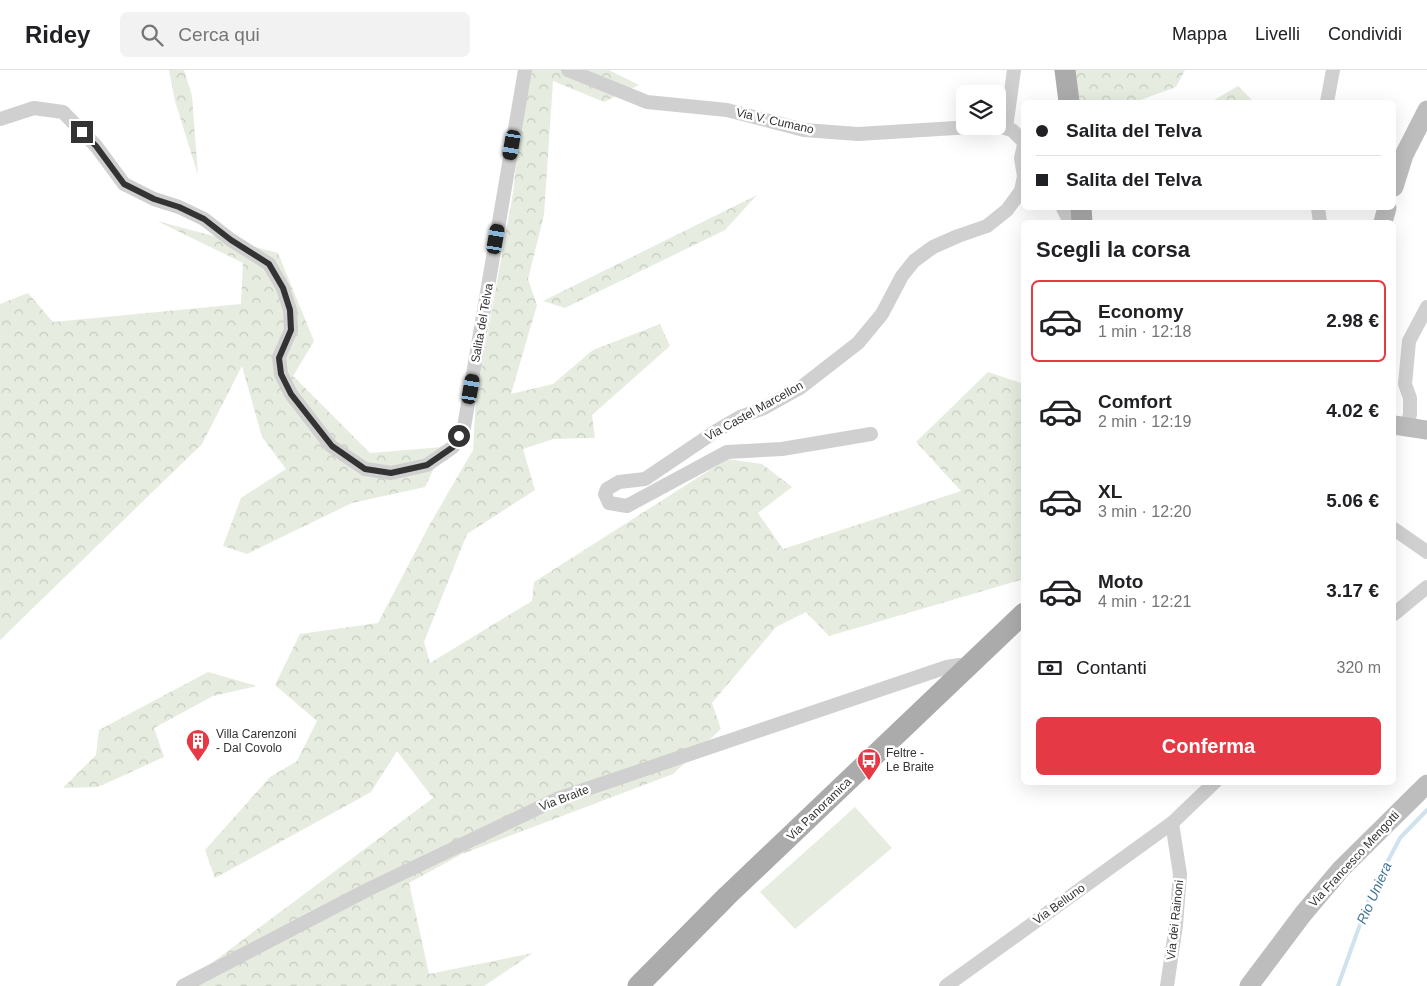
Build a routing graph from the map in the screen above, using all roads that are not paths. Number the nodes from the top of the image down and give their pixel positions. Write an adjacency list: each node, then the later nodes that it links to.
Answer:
1 (525, 70): 10 (street, Salita del Telva)
2 (568, 70): 11 (street, Via V. Cumano)
3 (1014, 70): 8 (street)
4 (1065, 70): 6 (main road)
5 (1333, 70): 7 (street)
6 (1068, 100)
7 (1327, 100)
8 (1006, 105)
9 (1427, 110): 14 (street)
10 (0, 119)
11 (956, 128)
12 (1006, 128): 13 (street)
13 (1021, 140)
14 (1396, 181)
15 (1021, 191): 19 (street, Via Castel Marcellon)
16 (1427, 307): 17 (street)
17 (1401, 426): 18 (street)
18 (1427, 430)
19 (871, 434)
20 (1396, 530): 21 (street)
21 (1427, 552)
22 (1427, 587): 23 (street)
23 (1396, 612)
24 (1021, 616): 25 (main road, Via Panoramica)
25 (968, 666): 29 (street, Via Braite); 30 (main road, Via Panoramica)
26 (1427, 784): 33 (street, Via Francesco Mengotti)
27 (1212, 785): 28 (street, Via Belluno)
28 (1172, 823): 31 (street, Via Belluno); 32 (street, Via dei Rainoni)
29 (183, 986)
30 (638, 986)
31 (946, 986)
32 (1167, 986)
33 (1248, 986)

